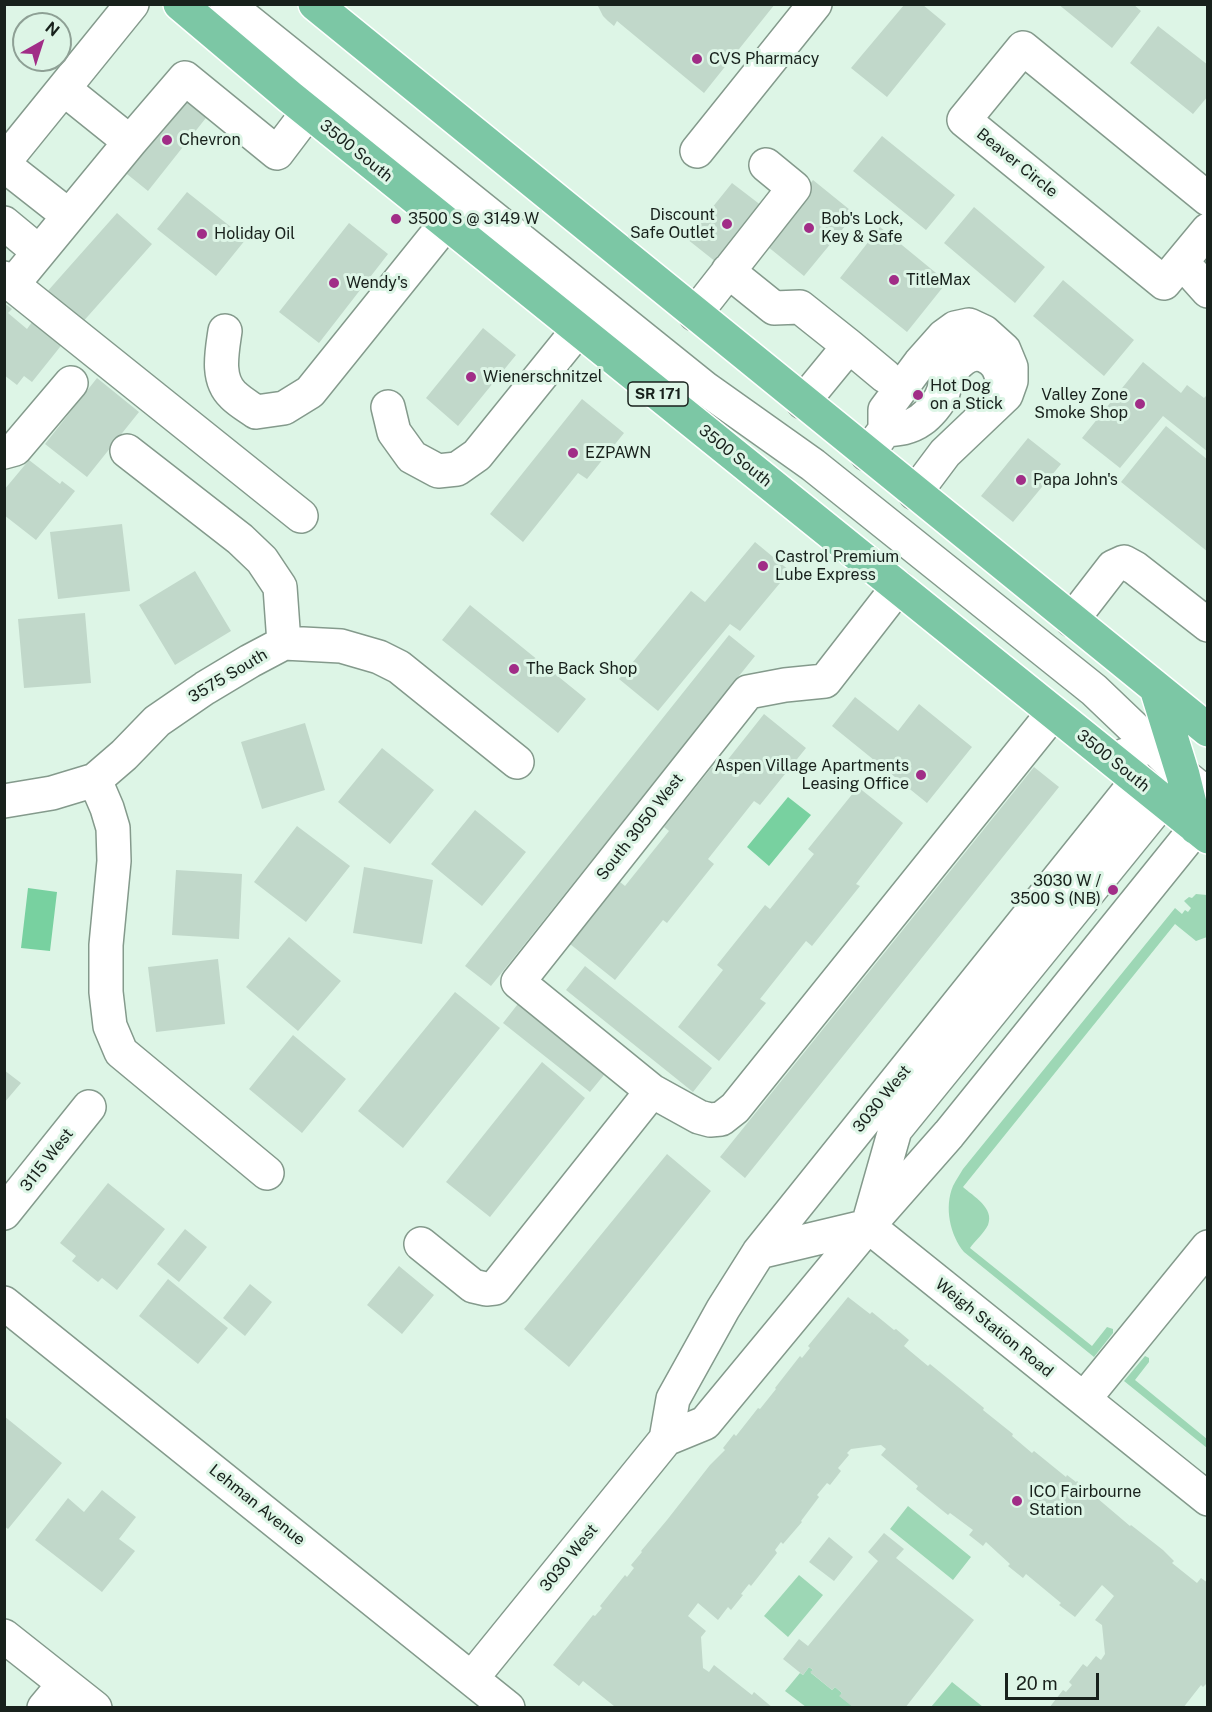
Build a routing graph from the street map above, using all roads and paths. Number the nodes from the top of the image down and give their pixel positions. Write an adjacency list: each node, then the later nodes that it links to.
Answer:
1 (132, 4): 6 (street)
2 (180, 4): 7 (main road, 3500 South / SR 171)
3 (227, 4): 40 (street)
4 (315, 4): 22 (main road)
5 (815, 4): 9 (street)
6 (64, 89): 8 (street); 10 (street)
7 (308, 112): 8 (street); 15 (main road, 3500 South / SR 171)
8 (130, 142): 13 (street)
9 (697, 151)
10 (4, 164): 13 (street)
11 (766, 165): 19 (street)
12 (1208, 199): 18 (street, Beaver Circle)
13 (69, 216): 17 (street)
14 (4, 223): 17 (street)
15 (446, 223): 23 (main road, 3500 South / SR 171); 24 (street)
16 (1208, 230): 18 (street, Beaver Circle)
17 (39, 252): 20 (street)
18 (1182, 262): 21 (street)
19 (728, 271): 22 (street); 25 (street)
20 (9, 281): 34 (street)
21 (1208, 291)
22 (694, 314): 28 (main road)
23 (578, 330): 29 (street); 35 (main road, 3500 South / SR 171)
24 (225, 332)
25 (849, 346): 26 (street); 28 (street)
26 (885, 376)
27 (71, 383): 32 (street)
28 (803, 402): 30 (main road)
29 (388, 407)
30 (876, 442): 33 (main road); 33 (street)
31 (127, 451): 38 (street)
32 (4, 452)
33 (915, 493): 36 (main road)
34 (301, 516)
35 (898, 587): 41 (main road, 3500 South / SR 171); 50 (street, South 3050 West)
36 (1072, 620): 37 (street); 39 (main road)
37 (1208, 625)
38 (284, 643): 43 (street, 3575 South); 44 (street, 3575 South)
39 (1156, 688): 42 (main road); 46 (main road)
40 (1094, 690): 45 (street); 46 (street)
41 (1053, 713): 45 (main road, 3500 South / SR 171); 50 (street)
42 (1208, 730)
43 (517, 762)
44 (95, 780): 47 (street, 3575 South); 52 (street)
45 (1137, 781): 46 (main road); 48 (main road, 3500 South / SR 171); 56 (street, 3030 West)
46 (1199, 785): 48 (street); 49 (main road)
47 (4, 801)
48 (1162, 801): 49 (main road, 3500 South / SR 171); 54 (street)
49 (1202, 833): 54 (street, 3030 West)
50 (652, 1091): 55 (street)
51 (89, 1107): 53 (street, 3115 West)
52 (267, 1173)
53 (4, 1214)
54 (868, 1226): 56 (street); 59 (street, Weigh Station Road); 60 (street, 3030 West)
55 (421, 1244)
56 (759, 1252): 60 (street, 3030 West)
57 (1204, 1260): 59 (street)
58 (4, 1302): 63 (street, Lehman Avenue)
59 (1084, 1400): 61 (street, Weigh Station Road)
60 (666, 1439): 63 (street, 3030 West)
61 (1208, 1499)
62 (4, 1636): 64 (street)
63 (472, 1678): 66 (street, Lehman Avenue)
64 (54, 1696): 65 (street)
65 (94, 1707)
66 (508, 1707)

